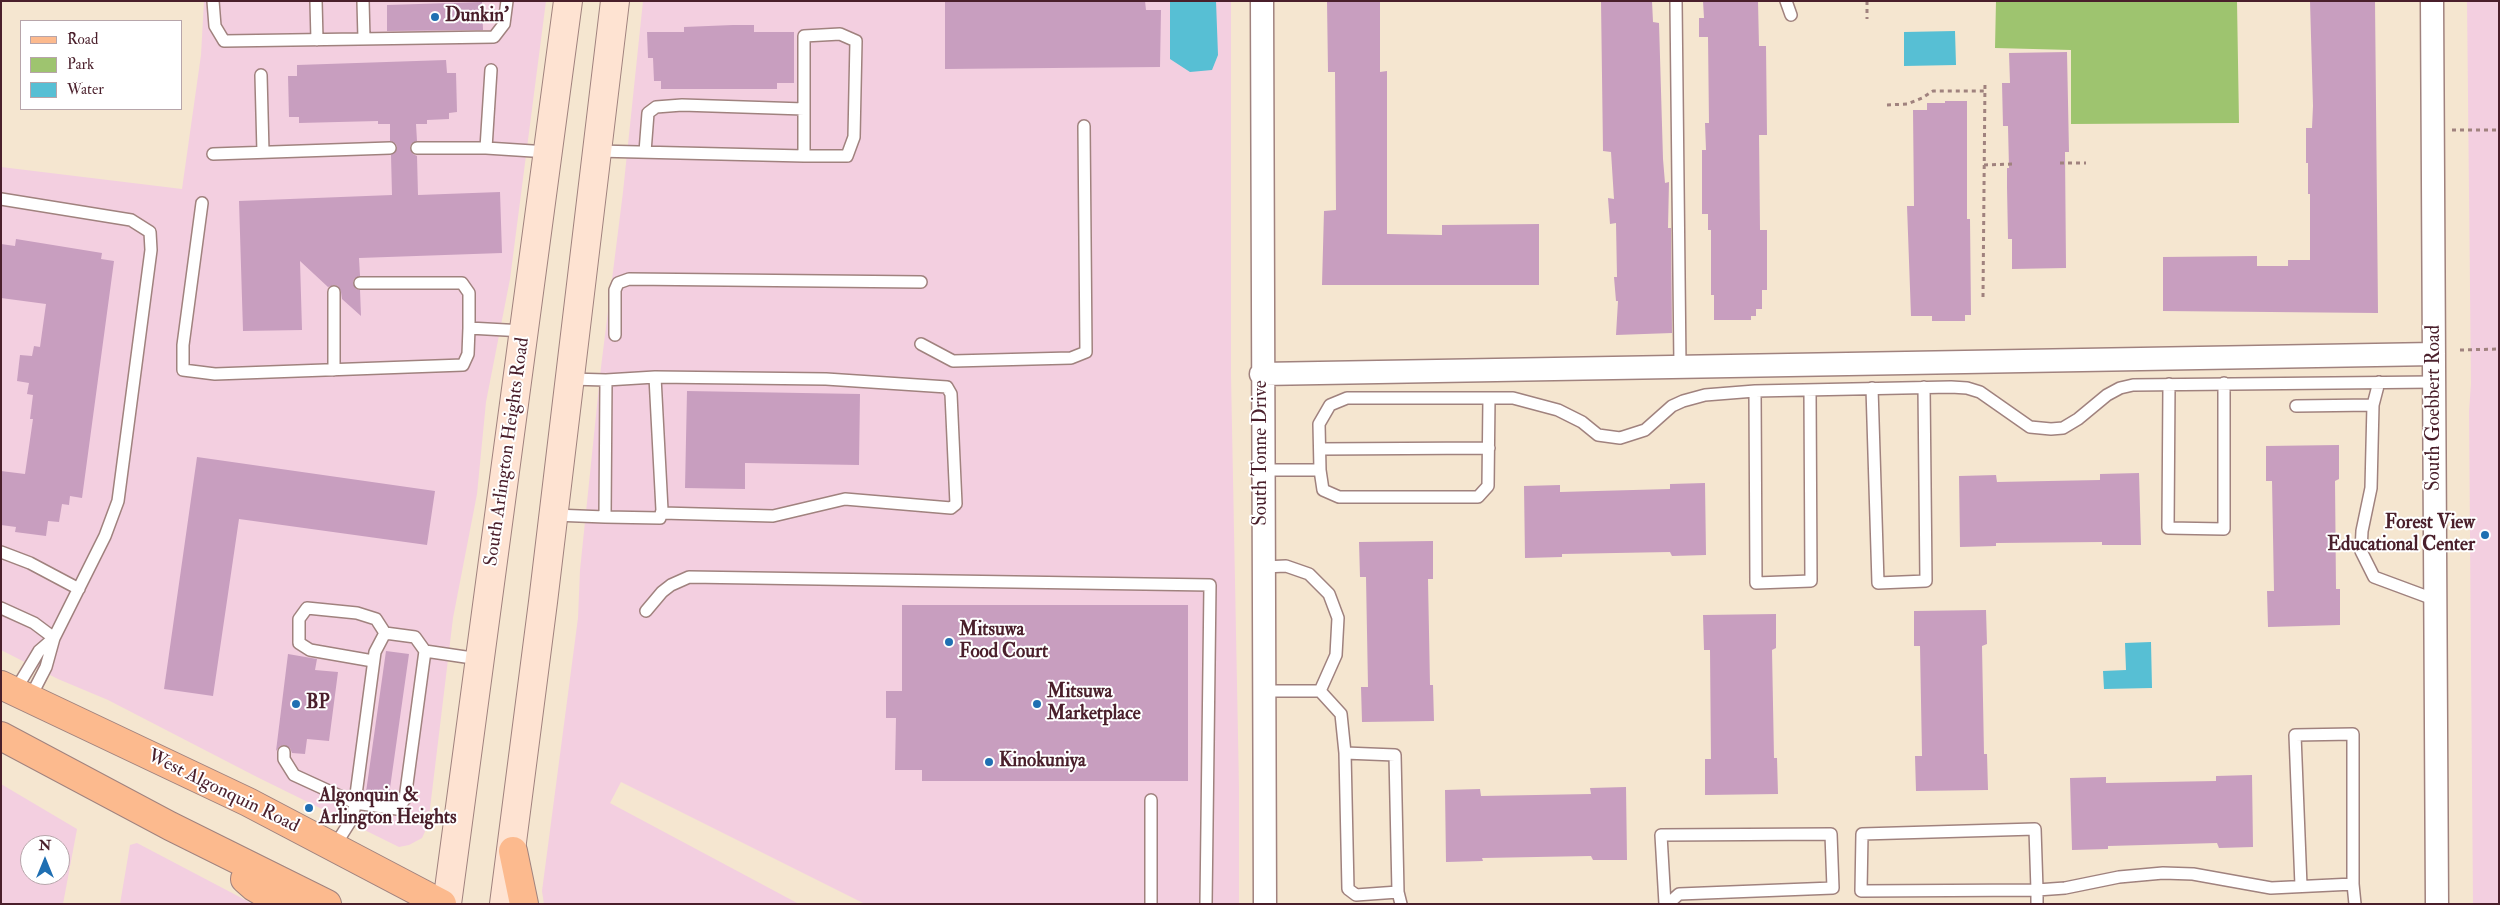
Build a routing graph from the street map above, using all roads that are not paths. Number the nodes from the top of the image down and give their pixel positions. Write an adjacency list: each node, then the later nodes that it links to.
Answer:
1 (213, 1): 13 (lane)
2 (316, 1): 13 (lane)
3 (363, 1): 12 (lane)
4 (507, 1): 12 (lane)
5 (568, 1): 23 (main road, South Arlington Heights Road)
6 (615, 1): 21 (main road)
7 (1262, 1): 39 (street, South Tonne Drive)
8 (1676, 1): 37 (lane)
9 (1786, 1): 11 (lane)
10 (2432, 1): 36 (street, South Goebbert Road)
11 (1791, 15)
12 (364, 39): 13 (lane)
13 (317, 40)
14 (491, 70): 20 (lane)
15 (261, 74): 22 (lane)
16 (804, 109): 24 (lane); 26 (lane); 26 (lane)
17 (1084, 126): 35 (lane)
18 (390, 148): 22 (lane)
19 (417, 148): 20 (lane)
20 (486, 148): 23 (lane)
21 (597, 151): 24 (lane); 41 (main road)
22 (263, 152): 25 (lane)
23 (548, 152): 33 (main road, South Arlington Heights Road)
24 (645, 152): 26 (lane)
25 (213, 154)
26 (804, 156)
27 (1, 199): 63 (lane)
28 (202, 204): 38 (lane)
29 (921, 282): 34 (lane)
30 (360, 283): 32 (lane)
31 (334, 292): 38 (lane)
32 (469, 328): 33 (lane); 38 (lane)
33 (524, 331): 72 (main road, South Arlington Heights Road)
34 (614, 335)
35 (921, 344)
36 (2434, 354): 37 (street); 44 (street, South Goebbert Road)
37 (1680, 366): 39 (street)
38 (334, 370)
39 (1261, 374): 56 (street, South Tonne Drive)
40 (656, 377): 42 (lane); 58 (lane); 58 (lane)
41 (570, 379): 42 (lane); 59 (main road)
42 (606, 380): 60 (lane)
43 (2379, 382): 44 (lane); 45 (lane); 53 (lane)
44 (2434, 382): 64 (street, South Goebbert Road)
45 (2224, 383): 46 (lane); 46 (lane)
46 (2169, 384): 47 (lane)
47 (1924, 387): 48 (lane); 48 (lane)
48 (1872, 388): 49 (lane)
49 (1810, 390): 50 (lane); 50 (lane)
50 (1755, 391): 51 (lane)
51 (1488, 398): 54 (lane); 55 (lane)
52 (2296, 406): 53 (lane)
53 (2373, 406): 64 (lane)
54 (1489, 448): 55 (lane); 57 (lane)
55 (1320, 449): 57 (lane)
56 (1262, 470): 57 (lane); 62 (street, South Tonne Drive)
57 (1320, 470)
58 (662, 514): 60 (lane)
59 (554, 515): 60 (lane); 84 (main road)
60 (605, 517)
61 (1, 552): 63 (lane)
62 (1263, 567): 75 (street, South Tonne Drive); 76 (lane)
63 (78, 589): 68 (lane)
64 (2436, 600): 102 (street, South Goebbert Road)
65 (1, 608): 68 (lane)
66 (646, 611): 96 (lane)
67 (385, 633): 69 (lane); 70 (lane); 73 (lane)
68 (54, 638): 74 (lane); 74 (lane)
69 (299, 643): 71 (lane); 73 (lane)
70 (425, 652): 72 (lane); 81 (lane)
71 (297, 655)
72 (479, 658): 92 (main road, South Arlington Heights Road)
73 (373, 661): 81 (lane)
74 (15, 691): 83 (main road, West Algonquin Road)
75 (1263, 691): 76 (lane); 97 (street, South Tonne Drive)
76 (1320, 691): 79 (lane)
77 (1, 736): 82 (main road)
78 (284, 752): 81 (lane)
79 (1345, 753): 88 (lane); 88 (lane)
80 (1150, 800): 95 (lane)
81 (355, 803): 83 (lane)
82 (211, 846): 89 (main road); 90 (main road)
83 (334, 847): 91 (main road, West Algonquin Road)
84 (513, 851): 93 (main road); 94 (main road)
85 (2353, 884): 86 (lane); 86 (lane); 101 (lane)
86 (2301, 886): 87 (lane)
87 (2037, 890): 87 (lane); 100 (lane)
88 (1398, 892): 98 (lane)
89 (283, 904)
90 (328, 904)
91 (442, 904)
92 (447, 904)
93 (504, 904)
94 (524, 904)
95 (1151, 904)
96 (1206, 904)
97 (1265, 904)
98 (1401, 904)
99 (1666, 904): 99 (lane)
100 (2037, 904)
101 (2355, 904)
102 (2437, 904)

